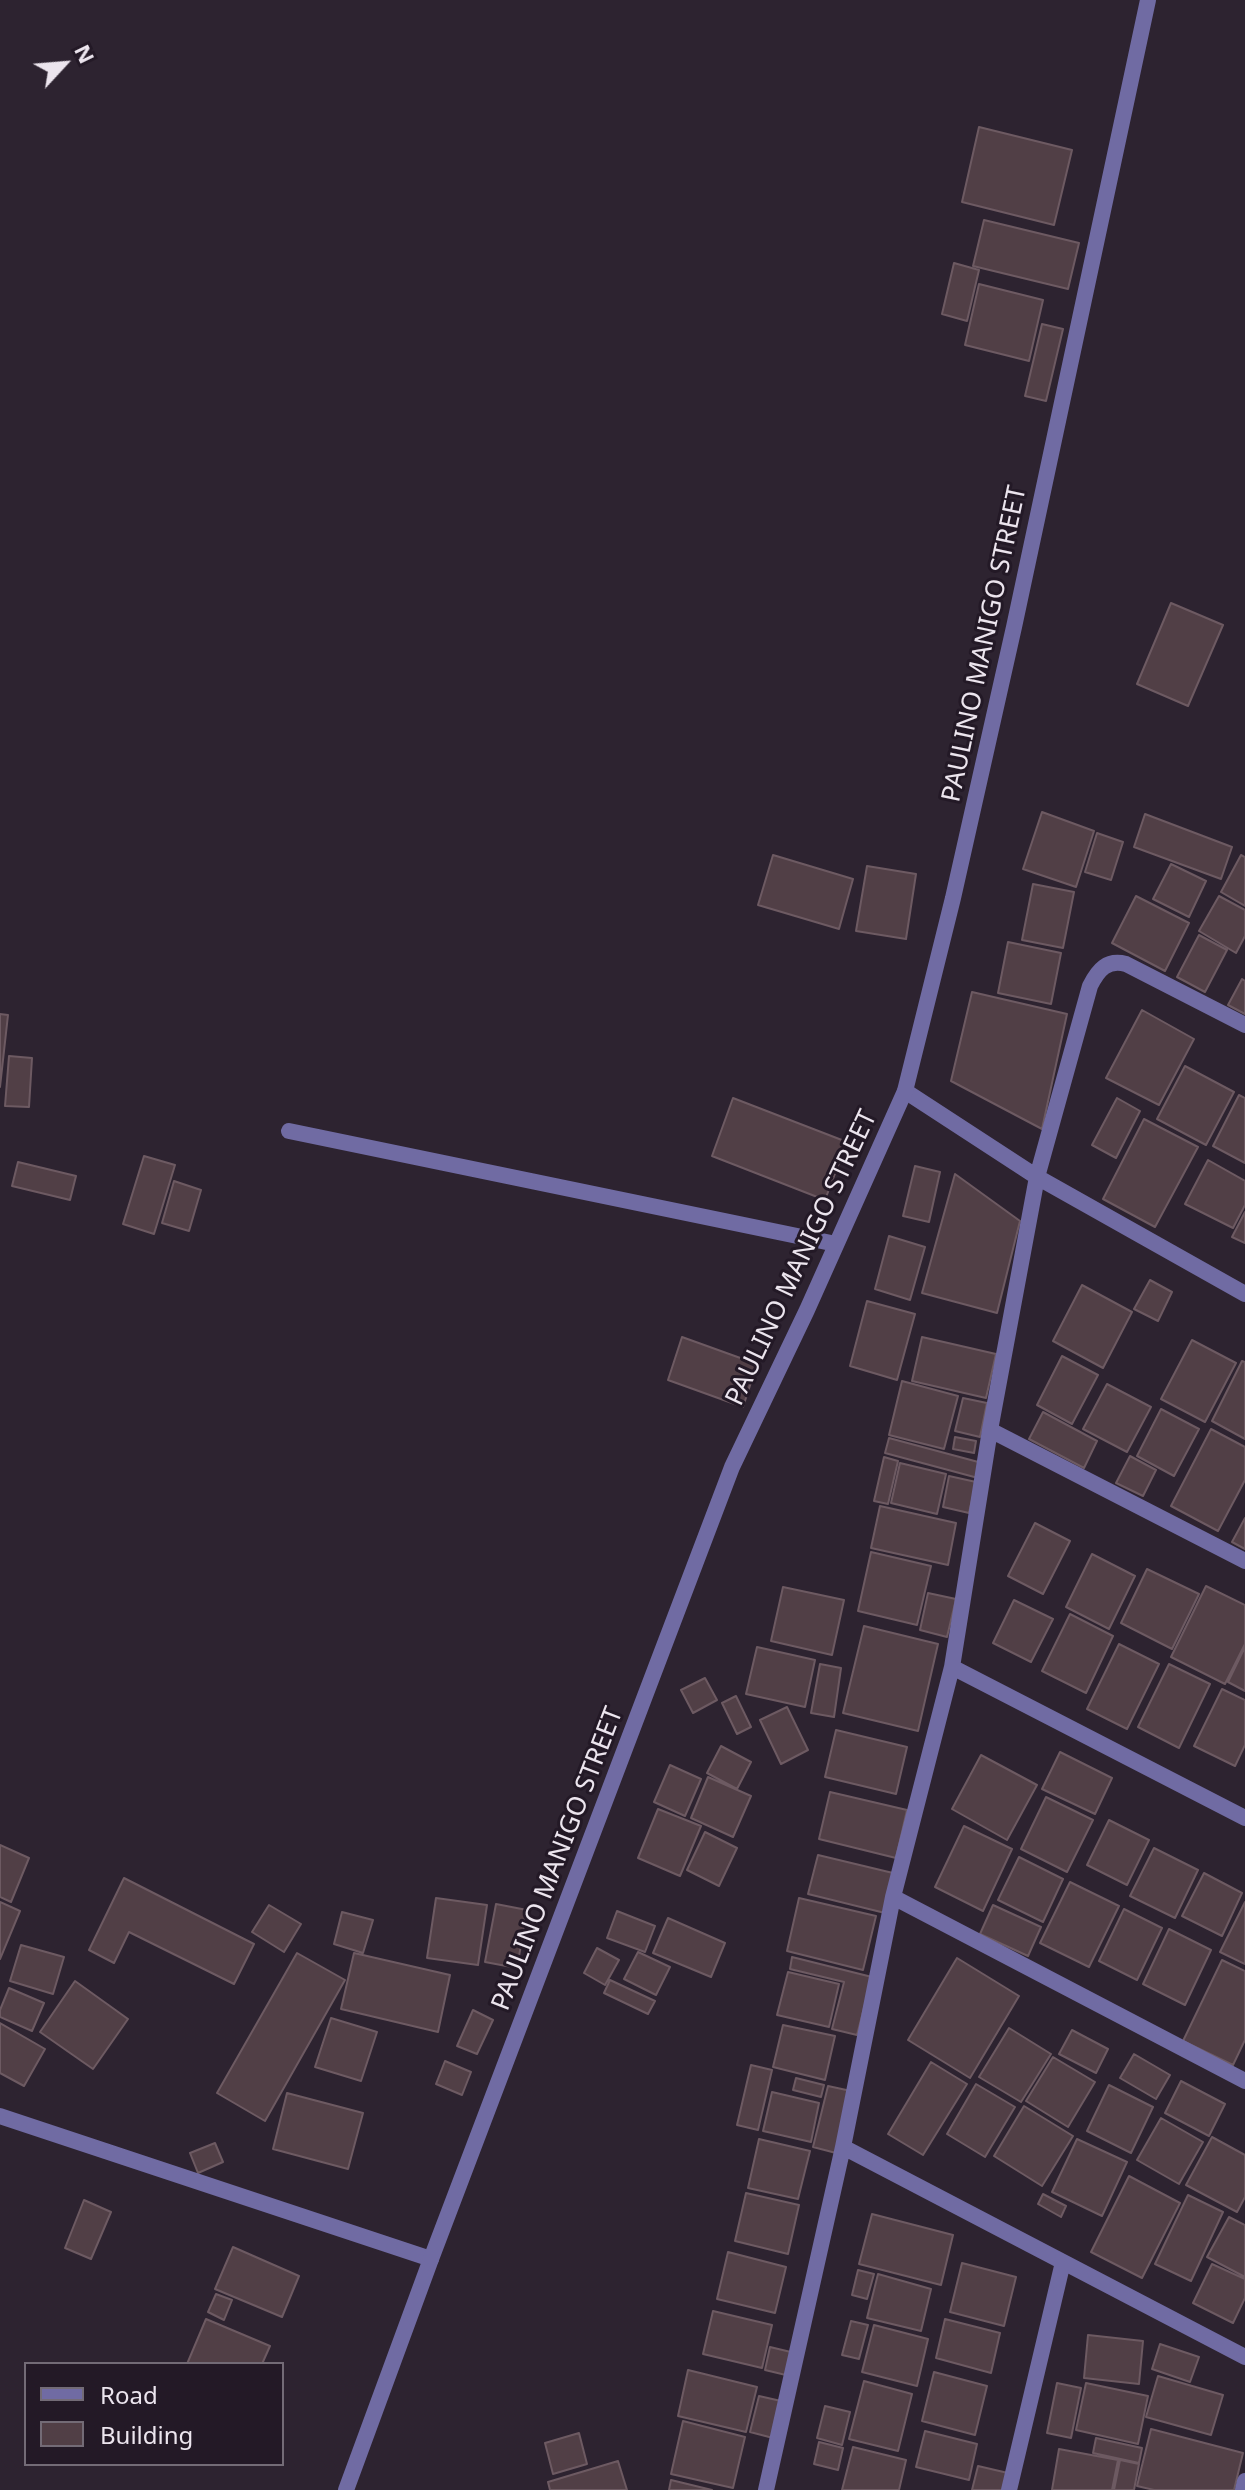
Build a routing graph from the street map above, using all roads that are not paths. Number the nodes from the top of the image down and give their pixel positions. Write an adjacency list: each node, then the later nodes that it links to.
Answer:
1 (1148, 0): 3 (street, PAULINO MANIGO STREET)
2 (1245, 1025): 5 (street)
3 (905, 1091): 5 (street); 6 (street, PAULINO MANIGO STREET)
4 (289, 1131): 6 (street)
5 (1037, 1177): 7 (street); 8 (street)
6 (836, 1244): 16 (street, PAULINO MANIGO STREET)
7 (1245, 1294)
8 (990, 1430): 9 (street); 10 (street)
9 (1245, 1561)
10 (952, 1667): 11 (street); 12 (street)
11 (1245, 1818)
12 (893, 1897): 13 (street); 15 (street)
13 (1245, 2081)
14 (0, 2116): 16 (street)
15 (843, 2147): 17 (street); 21 (street)
16 (431, 2259): 20 (street, PAULINO MANIGO STREET)
17 (1063, 2262): 18 (street); 22 (street)
18 (1245, 2357)
19 (1245, 2481): 23 (street)
20 (346, 2490)
21 (766, 2490)
22 (1009, 2490)
23 (1243, 2490)

